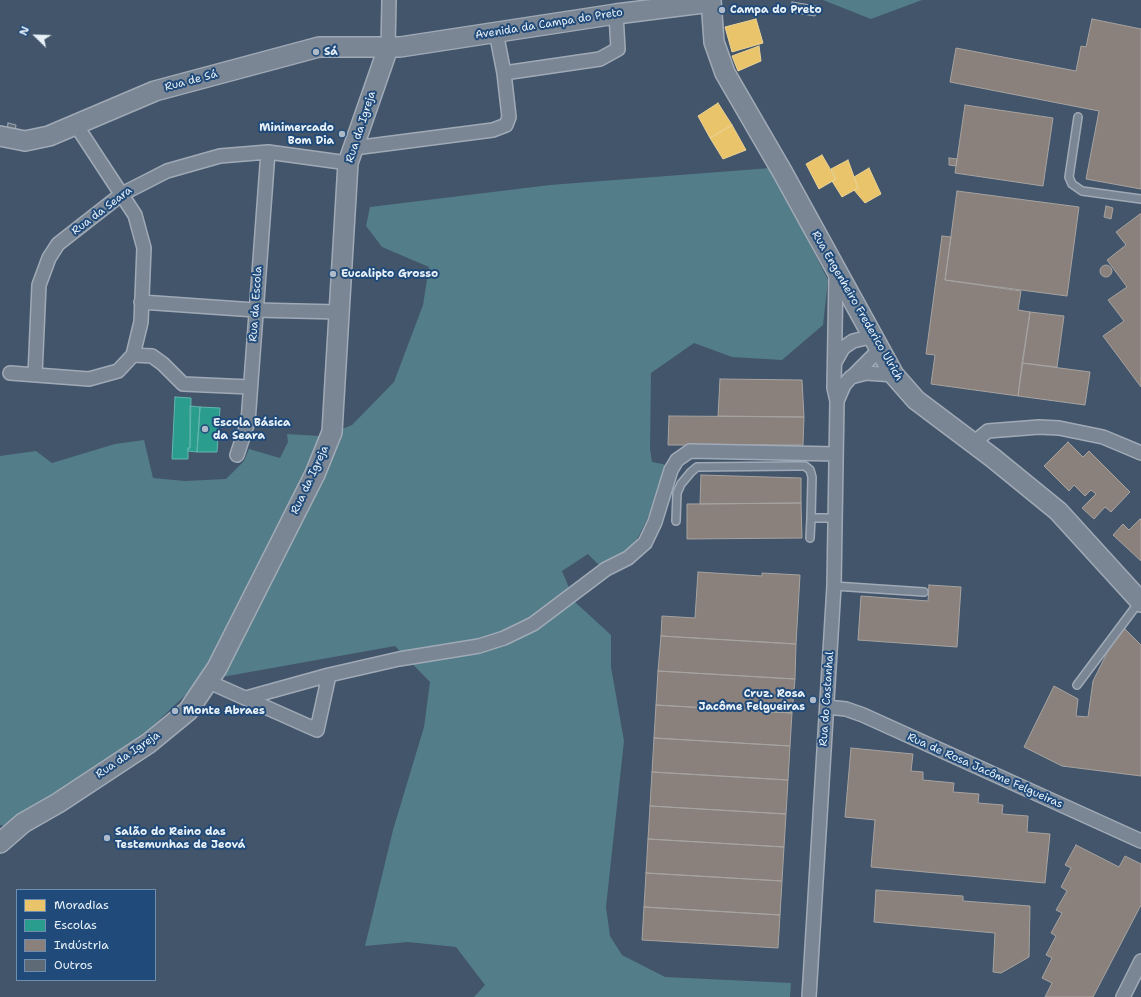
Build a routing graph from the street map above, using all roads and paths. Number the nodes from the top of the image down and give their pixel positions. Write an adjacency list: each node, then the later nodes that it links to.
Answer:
1 (388, 0): 5 (street, Rua da Igreja)
2 (711, 1): 3 (street, Avenida da Campa do Preto); 14 (street, Rua Engenheiro Frederico Ulrich)
3 (616, 14): 4 (street, Avenida da Campa do Preto); 6 (street)
4 (496, 32): 5 (street, Avenida da Campa do Preto); 6 (street)
5 (388, 48): 8 (street, Rua de Sá); 11 (street, Rua da Igreja)
6 (504, 73): 11 (street, Rua da Seara)
7 (1078, 117): 13 (lane)
8 (76, 125): 9 (street, Rua de Sá); 12 (street)
9 (0, 136)
10 (268, 152): 11 (street, Rua da Seara); 12 (street, Rua da Seara); 16 (street, Rua da Escola)
11 (351, 155): 17 (street, Rua da Igreja)
12 (122, 194): 15 (street); 22 (street, Rua da Seara)
13 (1141, 199)
14 (836, 271): 18 (street, Rua Engenheiro Frederico Ulrich); 20 (street, Rua do Castanhal)
15 (142, 302): 16 (street); 19 (street)
16 (256, 310): 17 (street); 25 (street, Rua da Escola)
17 (338, 312): 39 (street, Rua da Igreja)
18 (878, 344): 20 (street); 23 (street, Rua Engenheiro Frederico Ulrich); 24 (street, Rua do Castanhal)
19 (133, 355): 22 (street); 25 (street)
20 (834, 362): 26 (street, Rua do Castanhal)
21 (10, 373): 22 (street)
22 (35, 374)
23 (894, 375): 24 (street); 27 (street, Rua Engenheiro Frederico Ulrich)
24 (851, 377): 26 (street, Rua do Castanhal)
25 (250, 387): 30 (street, Rua da Escola)
26 (837, 401): 29 (street, Rua do Castanhal)
27 (973, 443): 28 (street); 37 (street, Rua Engenheiro Frederico Ulrich)
28 (1141, 453)
29 (836, 454): 32 (street, Rua do Castanhal); 38 (street)
30 (237, 455)
31 (811, 518): 32 (lane); 33 (lane); 34 (lane)
32 (835, 518): 35 (street, Rua do Castanhal)
33 (676, 521)
34 (810, 538)
35 (834, 586): 36 (lane); 42 (street, Rua do Castanhal)
36 (924, 592)
37 (1140, 601): 40 (lane)
38 (330, 675): 41 (street); 41 (street)
39 (209, 682): 41 (street); 44 (street, Rua da Igreja)
40 (1077, 685)
41 (246, 698)
42 (827, 707): 43 (street, Rua de Rosa Jacôme Felgueiras); 46 (street, Rua do Castanhal)
43 (1141, 841)
44 (0, 844)
45 (1141, 961): 47 (street)
46 (809, 997)
47 (1122, 997)

